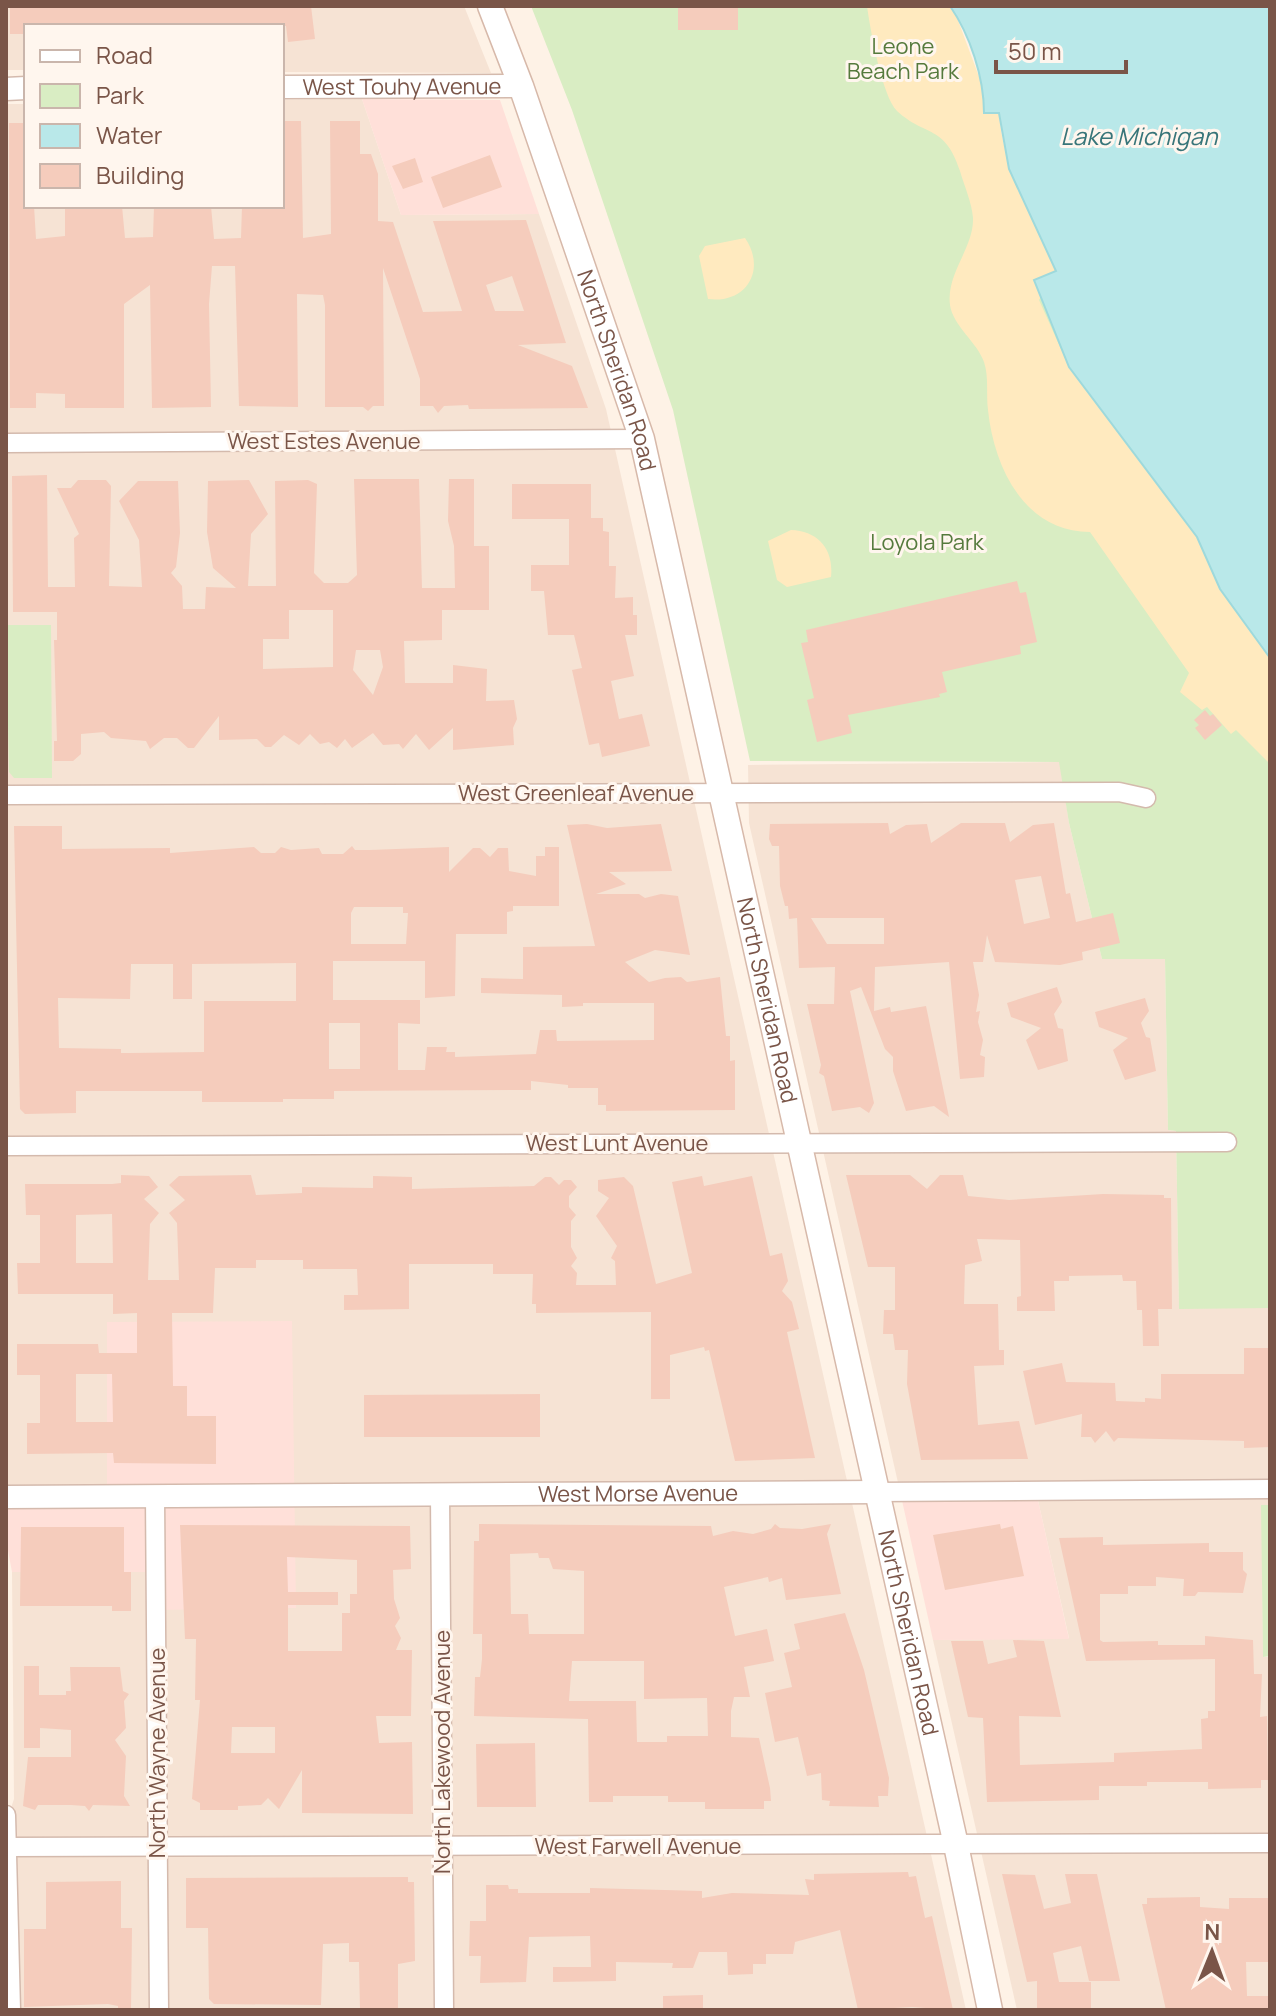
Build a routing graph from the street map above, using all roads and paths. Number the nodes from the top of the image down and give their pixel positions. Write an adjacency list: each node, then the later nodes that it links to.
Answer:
1 (490, 6): 2 (main road, North Sheridan Road)
2 (521, 86): 3 (street, West Touhy Avenue); 4 (main road, North Sheridan Road)
3 (284, 87)
4 (642, 439): 5 (street, West Estes Avenue); 6 (main road, North Sheridan Road)
5 (6, 443)
6 (718, 792): 7 (street, West Greenleaf Avenue); 8 (street, West Greenleaf Avenue); 9 (main road, North Sheridan Road)
7 (6, 795)
8 (1146, 798)
9 (797, 1142): 10 (street, West Lunt Avenue); 11 (street, West Lunt Avenue); 13 (main road, North Sheridan Road)
10 (1227, 1142)
11 (6, 1146)
12 (1270, 1489): 13 (street, West Morse Avenue)
13 (877, 1492): 14 (street, West Morse Avenue); 19 (main road, North Sheridan Road)
14 (440, 1494): 15 (street, West Morse Avenue); 22 (street, North Lakewood Avenue)
15 (155, 1496): 16 (street, West Morse Avenue); 21 (street, North Wayne Avenue)
16 (6, 1497)
17 (6, 1815): 20 (street)
18 (1270, 1843): 19 (street, West Farwell Avenue)
19 (956, 1845): 22 (street, West Farwell Avenue); 26 (main road, North Sheridan Road)
20 (6, 1846): 21 (street, West Farwell Avenue); 23 (street)
21 (158, 1847): 22 (street, West Farwell Avenue); 24 (street, North Wayne Avenue)
22 (443, 1847): 25 (street, North Lakewood Avenue)
23 (11, 2010)
24 (159, 2010)
25 (444, 2010)
26 (990, 2010)

